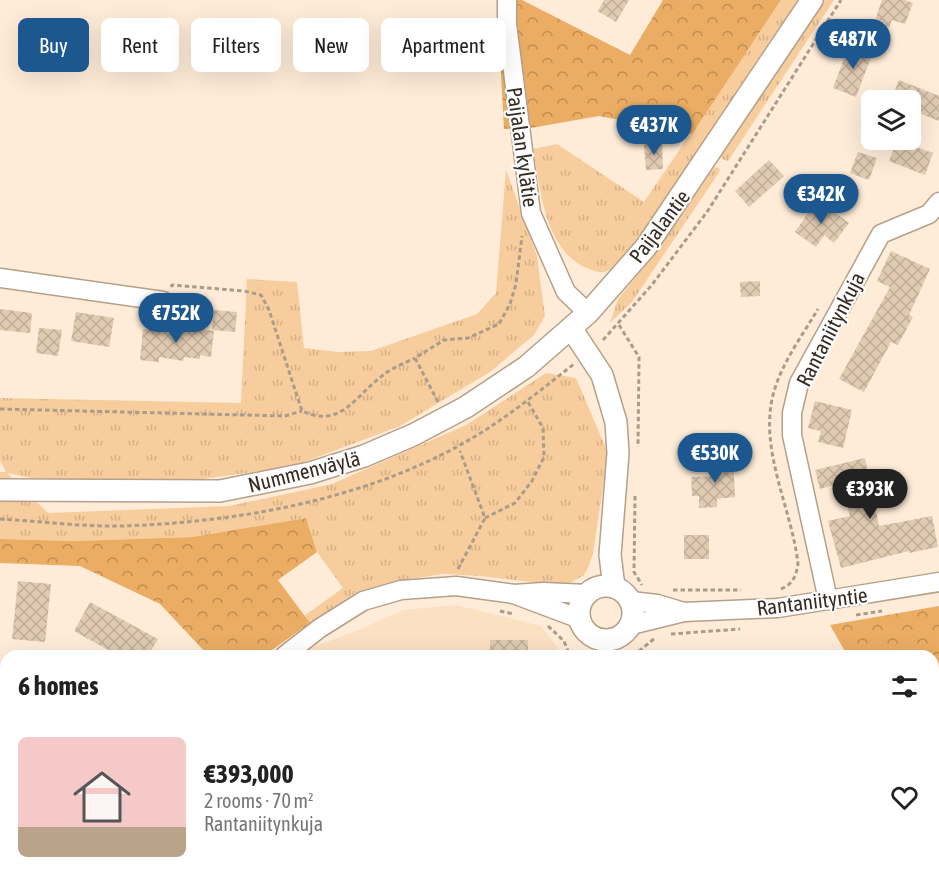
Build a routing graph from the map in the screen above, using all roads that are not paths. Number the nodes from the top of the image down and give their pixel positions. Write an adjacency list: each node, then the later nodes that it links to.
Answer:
1 (507, 0): 6 (street, Paijalan kylätie)
2 (812, 0): 6 (street, Paijalantie)
3 (939, 202): 12 (street, Rantaniitynkuja)
4 (0, 278): 5 (street)
5 (163, 301)
6 (588, 313): 7 (street, Paijalantie)
7 (571, 328): 8 (street, Nummenväylä); 10 (street)
8 (0, 490)
9 (939, 582): 12 (street, Rantaniityntie)
10 (599, 589): 11 (street); 13 (street); 15 (street)
11 (514, 594): 15 (street); 18 (street)
12 (828, 600): 14 (street, Rantaniityntie)
13 (631, 601): 14 (street, Rantaniityntie); 16 (street)
14 (657, 611): 16 (street, Rantaniityntie)
15 (580, 619): 17 (street)
16 (631, 624): 17 (street)
17 (602, 647)
18 (292, 650)

